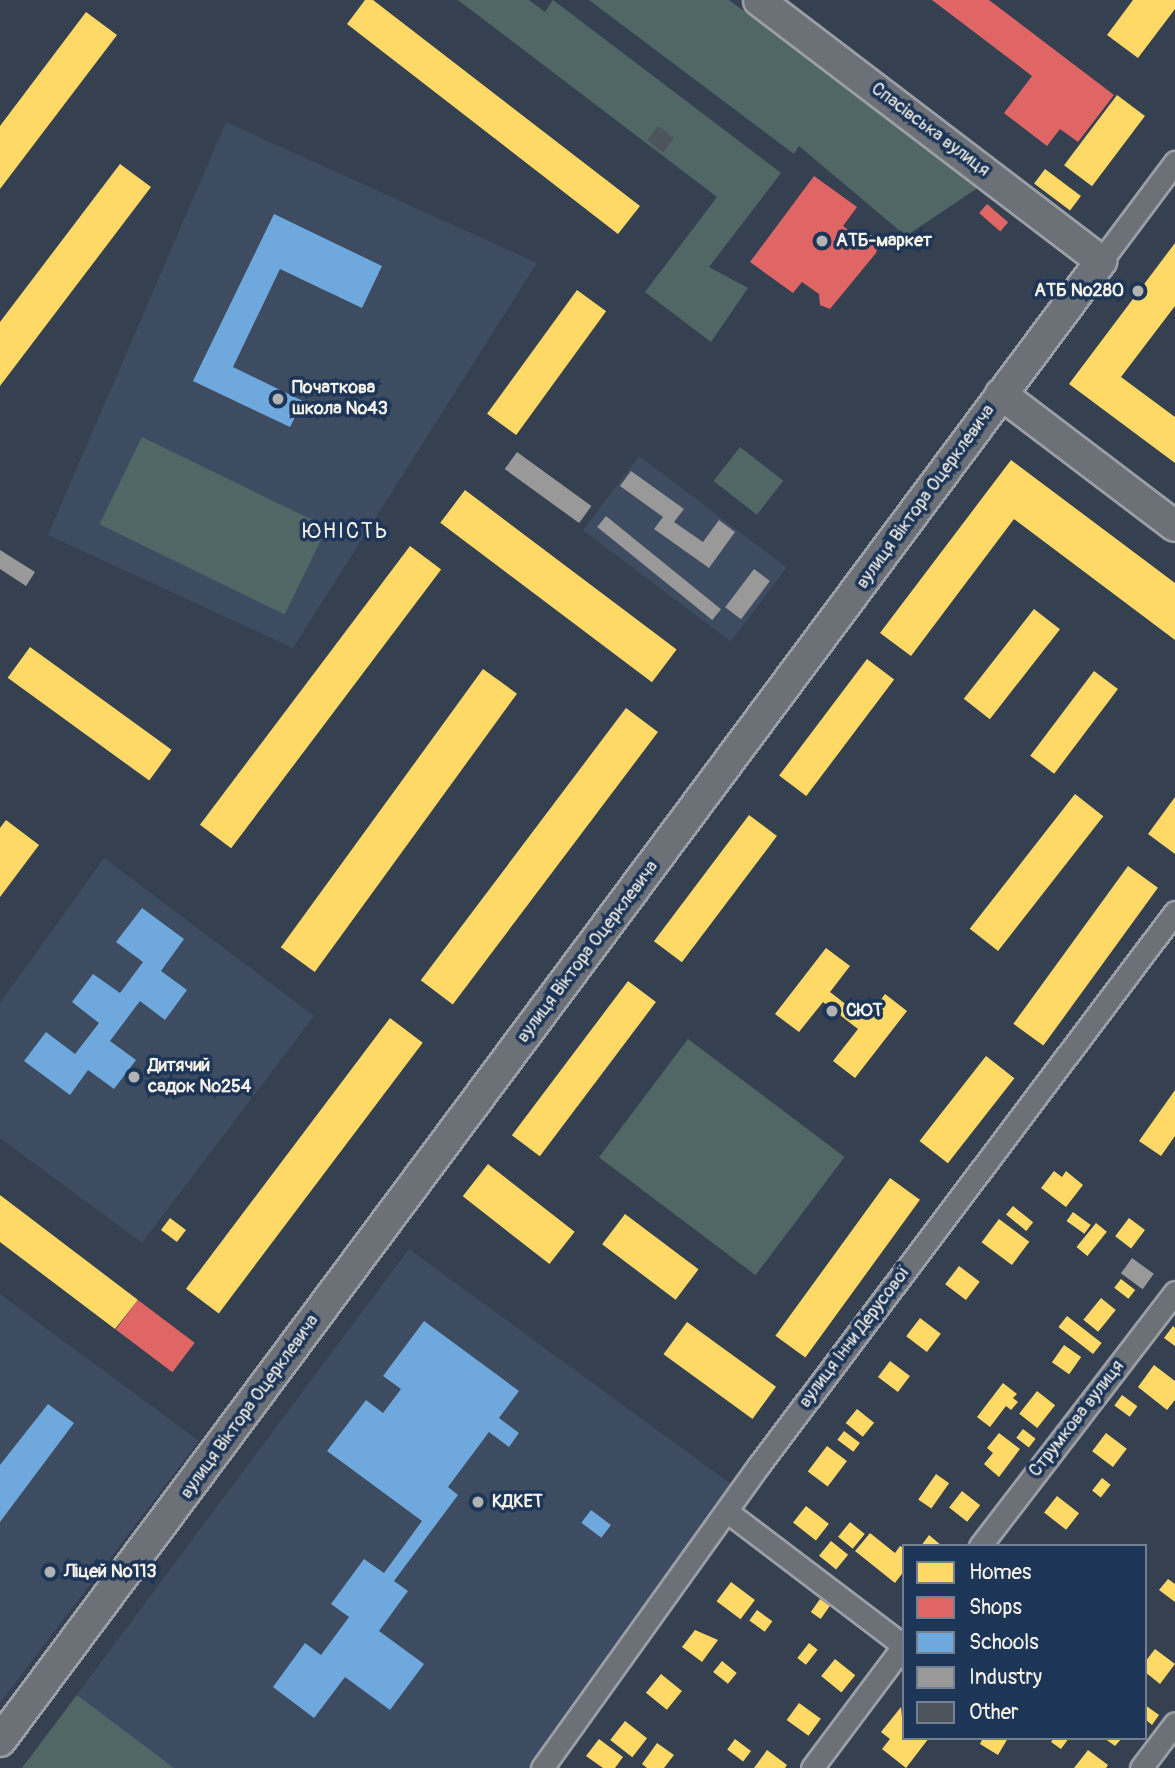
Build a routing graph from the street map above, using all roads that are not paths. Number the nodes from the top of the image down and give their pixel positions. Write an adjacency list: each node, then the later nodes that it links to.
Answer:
1 (759, 0): 3 (street, Спасівська вулиця)
2 (1175, 162): 3 (street, вулиця Віктора Оцерклевича)
3 (1101, 261): 4 (street, вулиця Віктора Оцерклевича)
4 (1001, 394): 5 (street); 13 (street, вулиця Віктора Оцерклевича)
5 (1175, 526)
6 (1175, 912): 8 (street, вулиця Інни Дерусової)
7 (1175, 1292): 9 (street, Струмкова вулиця)
8 (729, 1513): 10 (street); 14 (street, вулиця Інни Дерусової)
9 (982, 1544)
10 (902, 1644)
11 (902, 1646): 15 (street)
12 (1175, 1723): 16 (street)
13 (0, 1741)
14 (542, 1768)
15 (812, 1768)
16 (1141, 1768)

